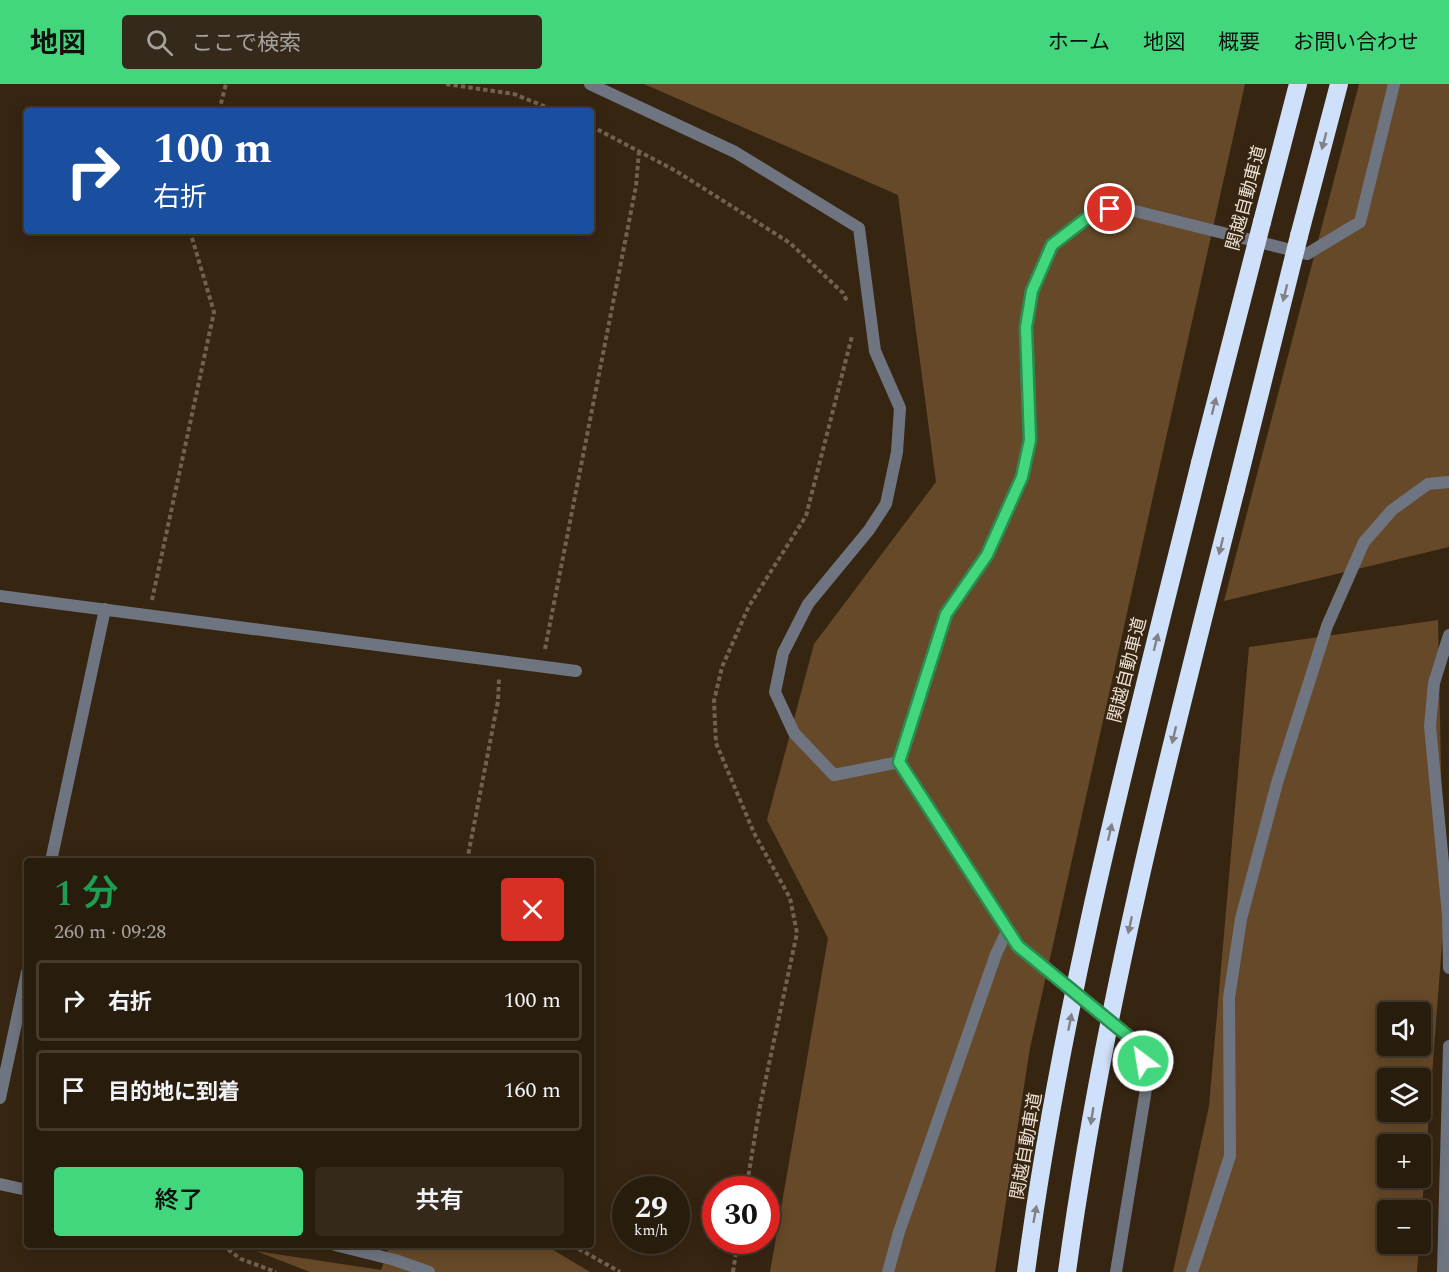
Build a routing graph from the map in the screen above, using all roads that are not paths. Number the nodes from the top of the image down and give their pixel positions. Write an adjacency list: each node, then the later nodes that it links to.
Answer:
1 (590, 84): 10 (street)
2 (1298, 84): 22 (highway, 関越自動車道, one-way to 2, bridge)
3 (1339, 84): 23 (highway, one-way to 23, bridge)
4 (1394, 84): 10 (street)
5 (1449, 482): 25 (street)
6 (0, 596): 7 (street)
7 (105, 609): 9 (street); 11 (street)
8 (1449, 635): 13 (street)
9 (576, 671)
10 (899, 762): 12 (street)
11 (52, 858)
12 (1007, 931): 21 (street); 24 (street, bridge)
13 (1449, 968)
14 (24, 986): 16 (street)
15 (1449, 1046): 26 (street)
16 (0, 1098)
17 (0, 1185): 18 (street)
18 (24, 1189)
19 (347, 1248): 20 (street)
20 (429, 1272)
21 (888, 1272)
22 (1026, 1272)
23 (1067, 1272)
24 (1116, 1272)
25 (1192, 1272)
26 (1443, 1272)

